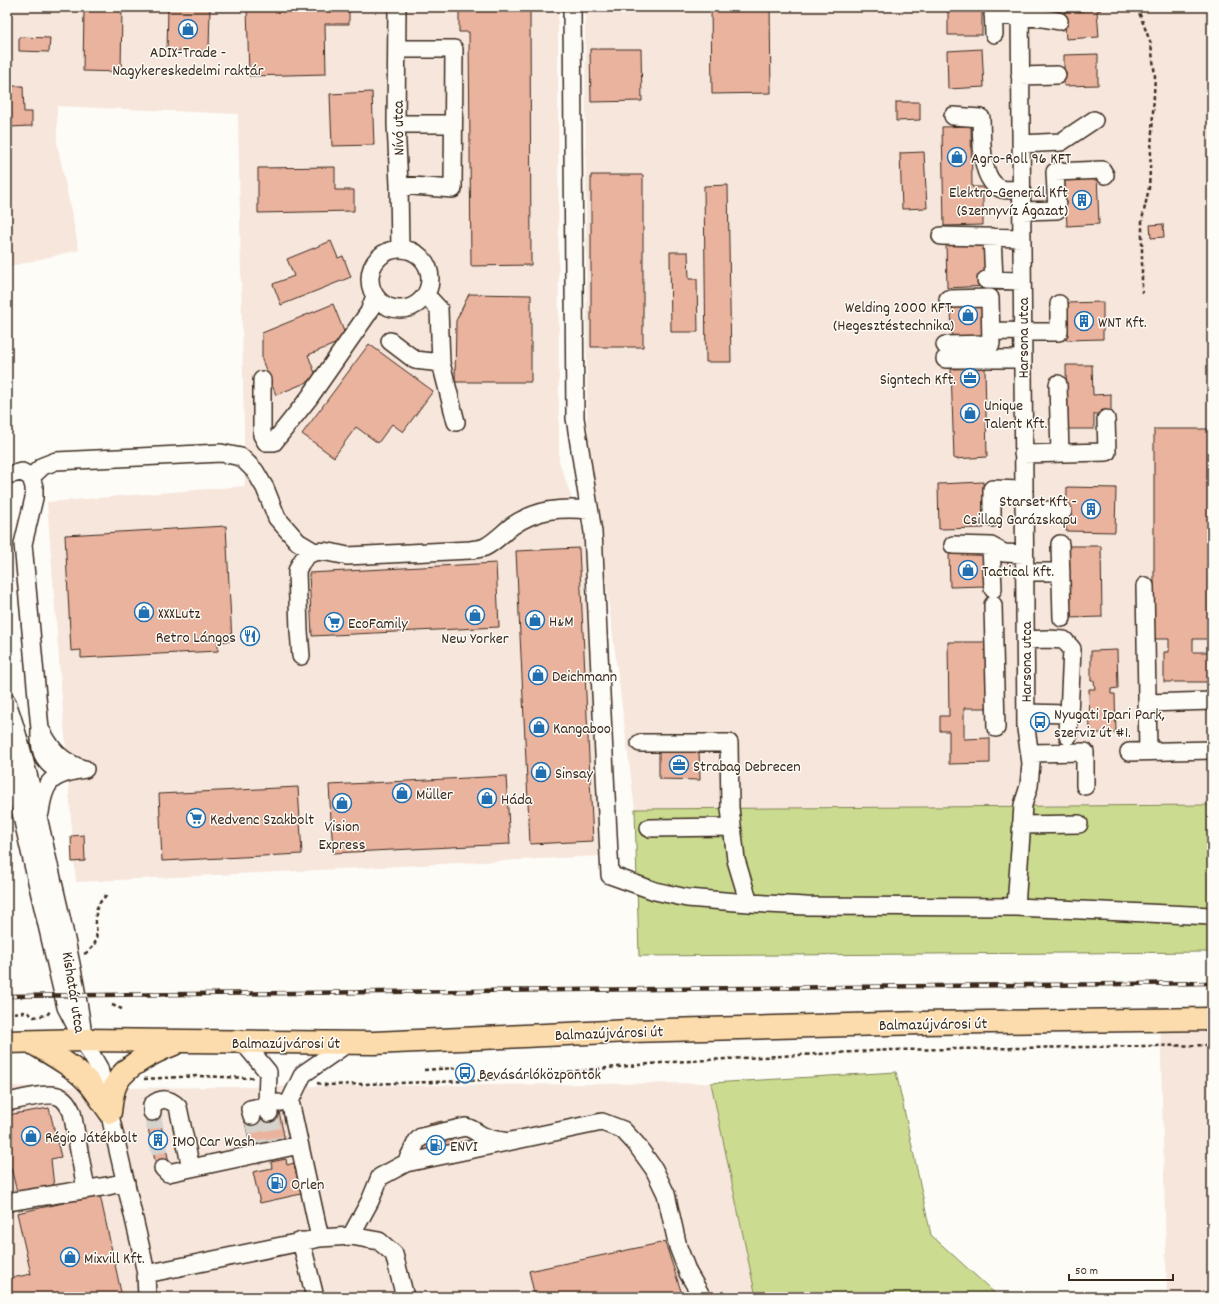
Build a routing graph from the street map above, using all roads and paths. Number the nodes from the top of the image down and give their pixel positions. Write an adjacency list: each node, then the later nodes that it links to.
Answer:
1 (397, 7): 8 (street, Nívó utca)
2 (572, 7): 45 (street)
3 (1136, 7): 25 (path)
4 (993, 11): 5 (street); 7 (street)
5 (1020, 11): 6 (street); 10 (street, Harsona utca)
6 (1060, 21)
7 (994, 34)
8 (397, 49): 13 (street, Nívó utca); 14 (street)
9 (1057, 75): 10 (street)
10 (1020, 76): 15 (street, Harsona utca)
11 (953, 116): 18 (street)
12 (1094, 120): 15 (street)
13 (396, 124): 14 (street); 17 (street, Nívó utca)
14 (453, 124): 17 (street)
15 (1021, 144): 18 (street, Harsona utca)
16 (1105, 175): 19 (street)
17 (399, 185): 23 (street, Nívó utca)
18 (1021, 189): 19 (street, Harsona utca)
19 (1021, 211): 22 (street, Harsona utca)
20 (941, 236): 21 (street)
21 (992, 237): 22 (street); 24 (street)
22 (1022, 238): 24 (street, Harsona utca)
23 (400, 249): 26 (street); 27 (street)
24 (1022, 281): 31 (street, Harsona utca)
25 (1142, 293)
26 (426, 295): 27 (street); 34 (street)
27 (375, 296): 35 (street)
28 (948, 299): 30 (street)
29 (1059, 304): 31 (street)
30 (992, 331): 31 (street); 33 (street)
31 (1022, 332): 33 (street, Harsona utca)
32 (390, 341): 34 (street)
33 (1023, 359): 40 (street, Harsona utca)
34 (441, 363): 38 (street)
35 (262, 380)
36 (1058, 384): 39 (street)
37 (1106, 419): 39 (street)
38 (456, 422)
39 (1060, 453): 40 (street)
40 (1023, 454): 43 (street, Harsona utca)
41 (9, 473): 42 (street)
42 (31, 477): 51 (street); 73 (street)
43 (1024, 490): 44 (street, Harsona utca); 47 (street)
44 (1024, 509): 46 (street); 52 (street, Harsona utca)
45 (589, 510): 51 (street); 79 (street)
46 (1063, 511)
47 (992, 518)
48 (1060, 544): 54 (street)
49 (953, 545): 50 (street)
50 (991, 546): 52 (street); 64 (street)
51 (314, 551): 58 (street)
52 (1024, 554): 53 (street, Harsona utca)
53 (1024, 572): 54 (street); 57 (street, Harsona utca)
54 (1061, 572): 56 (street)
55 (1145, 586): 61 (street)
56 (1062, 618)
57 (1025, 640): 62 (street, Harsona utca); 63 (street)
58 (301, 656)
59 (1212, 701): 61 (street)
60 (7, 702): 73 (street, Kishatár utca)
61 (1147, 703): 68 (street)
62 (1026, 713): 63 (street); 71 (street, Harsona utca)
63 (1069, 714): 65 (street)
64 (996, 728)
65 (1068, 736)
66 (640, 743): 76 (street)
67 (1212, 750): 68 (street)
68 (1148, 751): 70 (street)
69 (7, 752): 88 (street, Kishatár utca)
70 (1129, 752)
71 (1030, 753): 72 (street); 75 (street, Harsona utca)
72 (1085, 786)
73 (39, 819): 88 (street, Kishatár utca)
74 (1079, 824): 75 (street)
75 (1021, 825): 80 (street, Harsona utca)
76 (732, 826): 77 (street); 79 (street)
77 (649, 828)
78 (108, 893): 82 (path)
79 (749, 903): 80 (street)
80 (1016, 907): 81 (street)
81 (1212, 916)
82 (80, 957)
83 (112, 1005): 85 (path)
84 (52, 1009): 86 (path)
85 (122, 1009)
86 (7, 1013)
87 (1212, 1019): 93 (main road, Balmazújvárosi út)
88 (83, 1040): 90 (main road, Balmazújvárosi út); 91 (main road, Balmazújvárosi út); 99 (street)
89 (7, 1042): 90 (main road, Balmazújvárosi út)
90 (31, 1042): 99 (main road)
91 (178, 1042): 92 (main road, Balmazújvárosi út); 99 (main road)
92 (243, 1042): 93 (main road, Balmazújvárosi út); 98 (street)
93 (348, 1043): 96 (street)
94 (1212, 1045): 95 (path)
95 (424, 1070)
96 (290, 1101): 98 (street); 102 (street)
97 (7, 1102): 106 (street)
98 (268, 1109): 101 (street)
99 (110, 1112): 105 (street)
100 (152, 1112): 104 (street)
101 (252, 1116)
102 (300, 1145): 104 (street); 109 (street)
103 (163, 1168): 104 (street)
104 (191, 1168)
105 (126, 1182): 106 (street); 111 (street)
106 (86, 1190): 107 (street)
107 (7, 1202)
108 (351, 1236): 109 (street); 112 (street); 115 (street)
109 (320, 1238): 110 (street)
110 (301, 1241): 111 (street); 114 (street)
111 (146, 1274): 113 (street)
112 (702, 1296)
113 (147, 1297)
114 (315, 1297)
115 (405, 1297)

